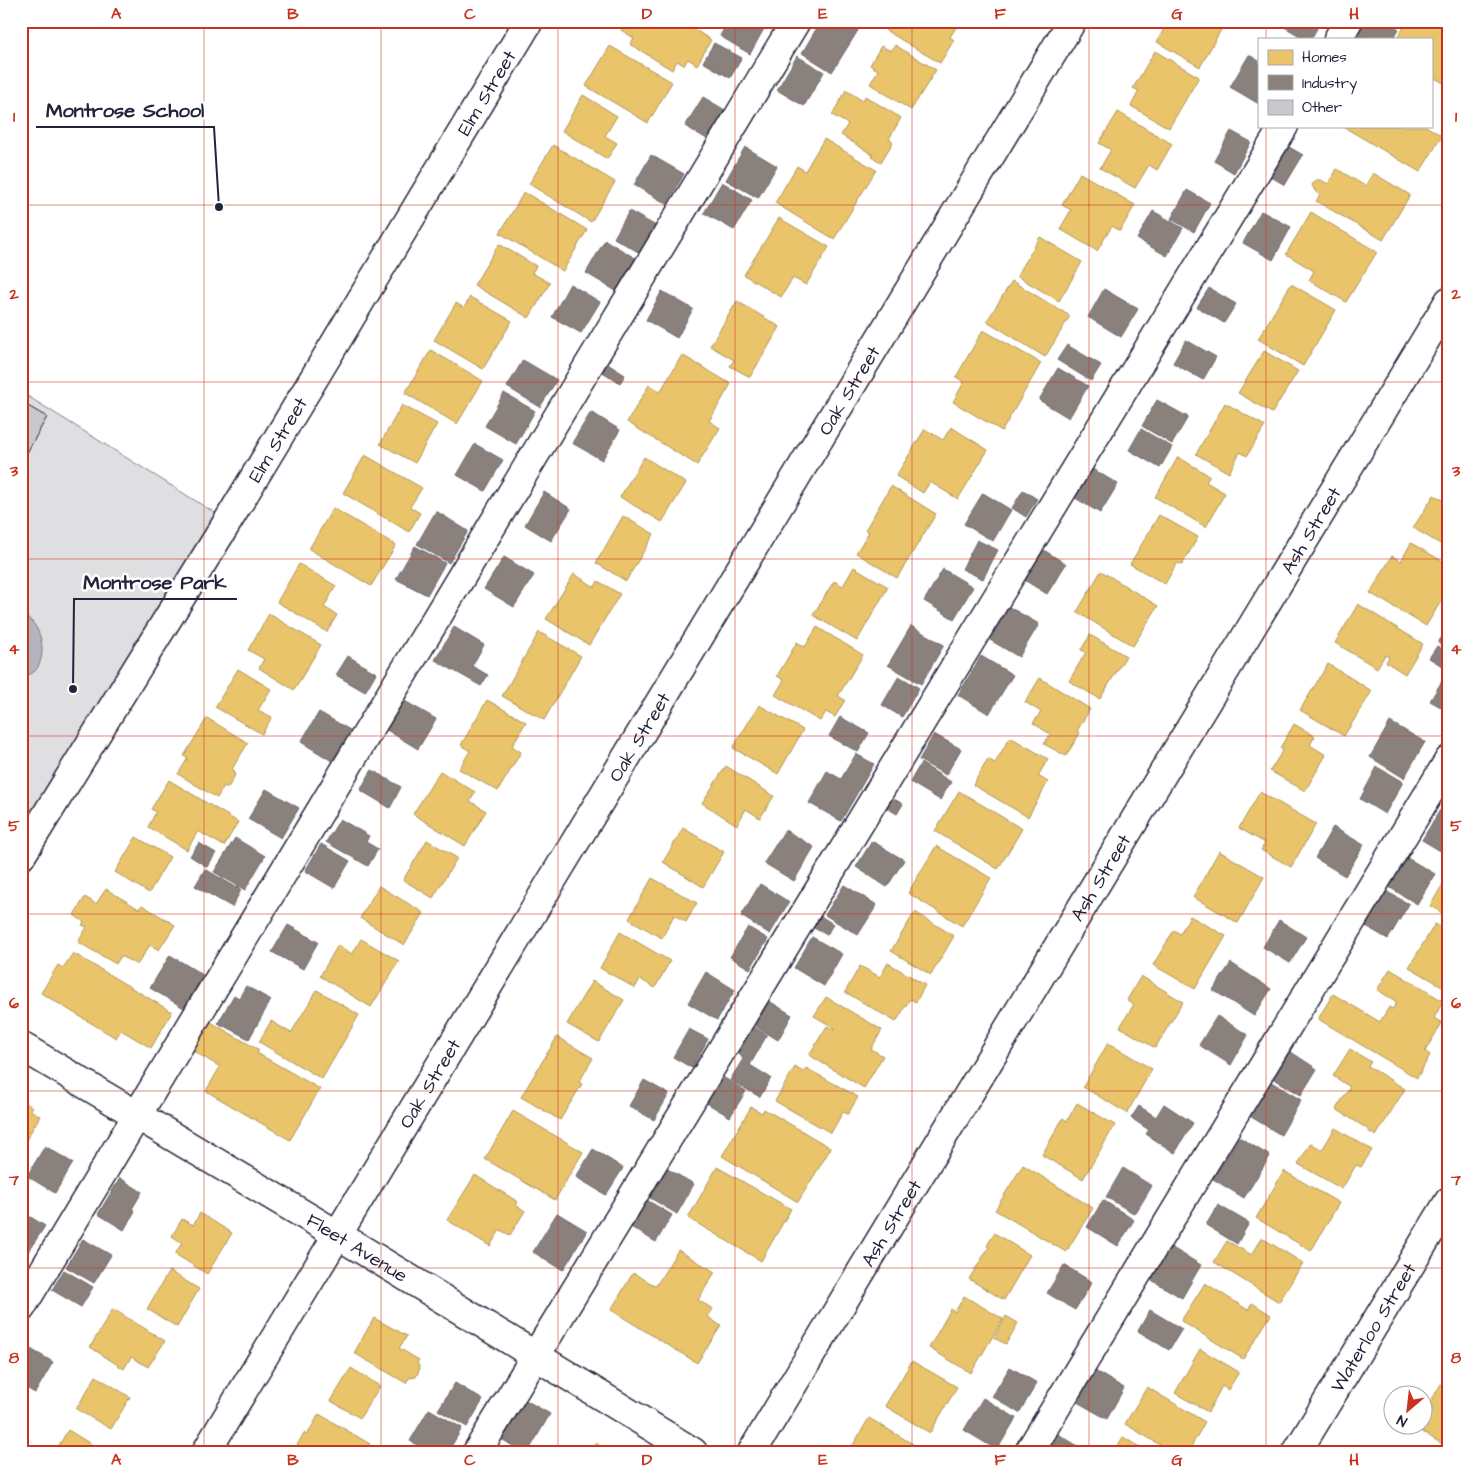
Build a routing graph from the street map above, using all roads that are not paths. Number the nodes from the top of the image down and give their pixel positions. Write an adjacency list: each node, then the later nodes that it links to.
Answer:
1 (529, 21): 9 (street, Elm Street)
2 (796, 21): 11 (street)
3 (1072, 21): 13 (street, Oak Street)
4 (1348, 21): 5 (street)
5 (1339, 38)
6 (1283, 128): 15 (street)
7 (1449, 301): 19 (street, Ash Street)
8 (1449, 760): 20 (street)
9 (21, 856)
10 (21, 1046): 11 (street, Fleet Avenue)
11 (138, 1116): 13 (street, Fleet Avenue); 14 (street)
12 (1449, 1201): 21 (street, Waterloo Street)
13 (338, 1235): 15 (street, Fleet Avenue); 16 (street, Oak Street)
14 (21, 1308)
15 (535, 1355): 17 (street); 18 (street, Fleet Avenue)
16 (206, 1452)
17 (477, 1452)
18 (693, 1452)
19 (752, 1452)
20 (1029, 1452)
21 (1297, 1452)

